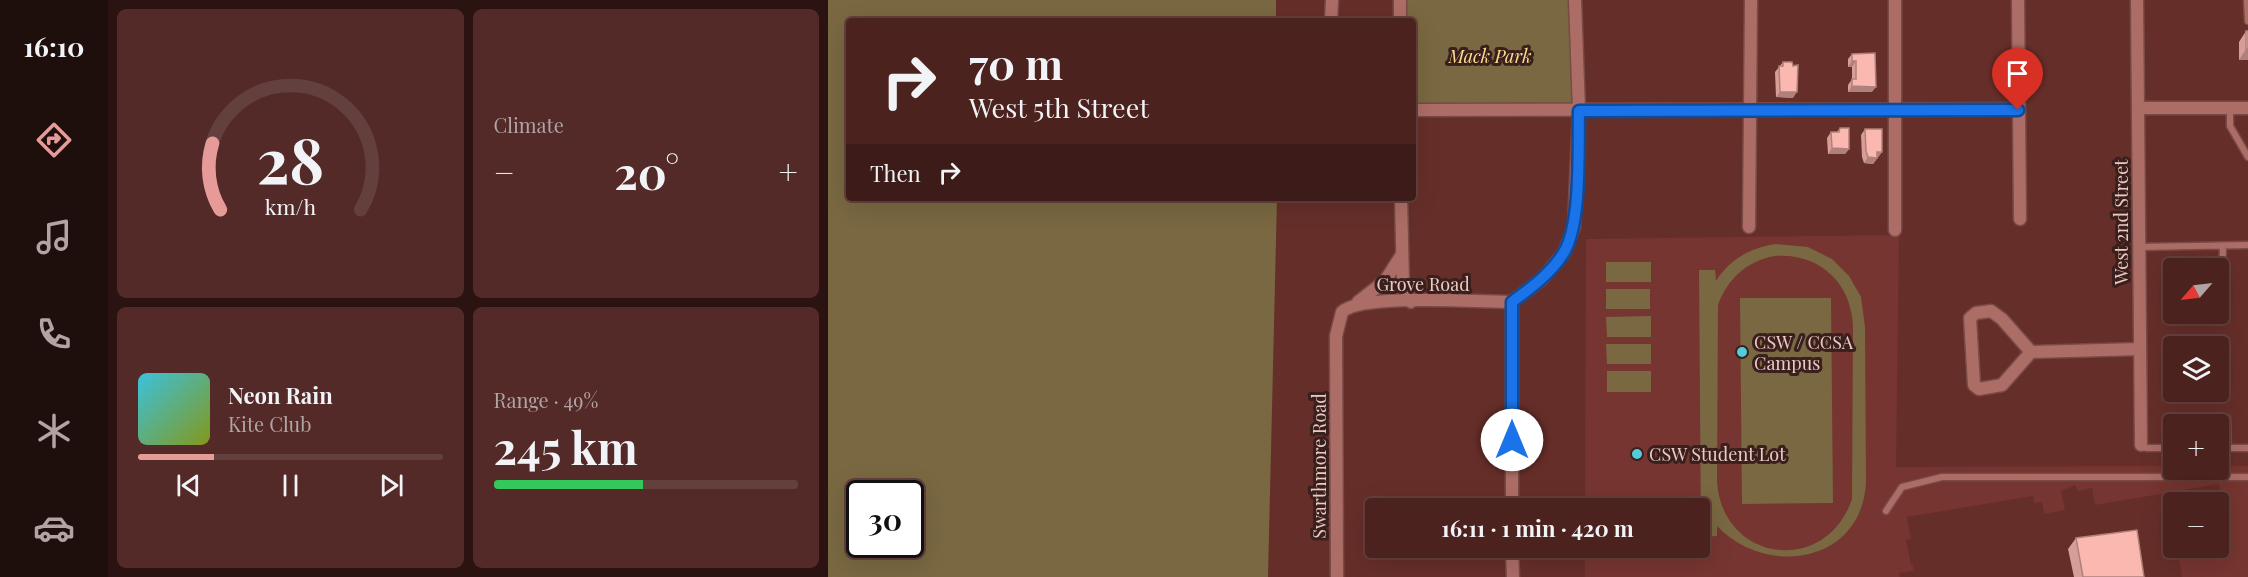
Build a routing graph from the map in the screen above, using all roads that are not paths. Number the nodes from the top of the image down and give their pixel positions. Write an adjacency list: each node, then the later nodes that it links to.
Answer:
1 (1332, 0): 9 (street)
2 (1400, 0): 10 (street)
3 (1575, 0): 18 (street)
4 (1750, 0): 19 (street)
5 (1895, 0): 16 (street)
6 (2018, 0): 17 (street)
7 (2137, 0): 12 (street, West 2nd Street)
8 (2247, 0): 11 (lane)
9 (1331, 18)
10 (1400, 18)
11 (2248, 21)
12 (2139, 108): 13 (street); 27 (street, West 2nd Street)
13 (2229, 108): 14 (street); 20 (lane)
14 (2248, 108)
15 (1416, 110): 18 (street)
16 (1895, 110): 17 (street); 19 (street); 24 (street)
17 (2018, 110): 22 (street)
18 (1579, 111): 19 (street); 31 (street)
19 (1749, 111): 23 (street)
20 (2248, 157)
21 (1401, 201): 28 (street)
22 (2020, 219)
23 (1749, 227)
24 (1895, 230)
25 (2248, 245): 26 (lane)
26 (2223, 246): 27 (lane); 29 (lane)
27 (2139, 247): 33 (street, West 2nd Street)
28 (1401, 255): 30 (street); 32 (street)
29 (2223, 258)
30 (1411, 302): 31 (street, Grove Road); 32 (street, Grove Road)
31 (1512, 302): 41 (street)
32 (1353, 305): 35 (street, Grove Road)
33 (2140, 349): 34 (street); 36 (street, West 2nd Street)
34 (2031, 352): 34 (street)
35 (1336, 354): 44 (street, Swarthmore Road)
36 (2141, 445): 37 (lane)
37 (2163, 448)
38 (2229, 448): 39 (lane)
39 (2248, 448)
40 (2248, 477): 42 (lane)
41 (1512, 498)
42 (1886, 511)
43 (1512, 558): 45 (street)
44 (1337, 577)
45 (1512, 577)

